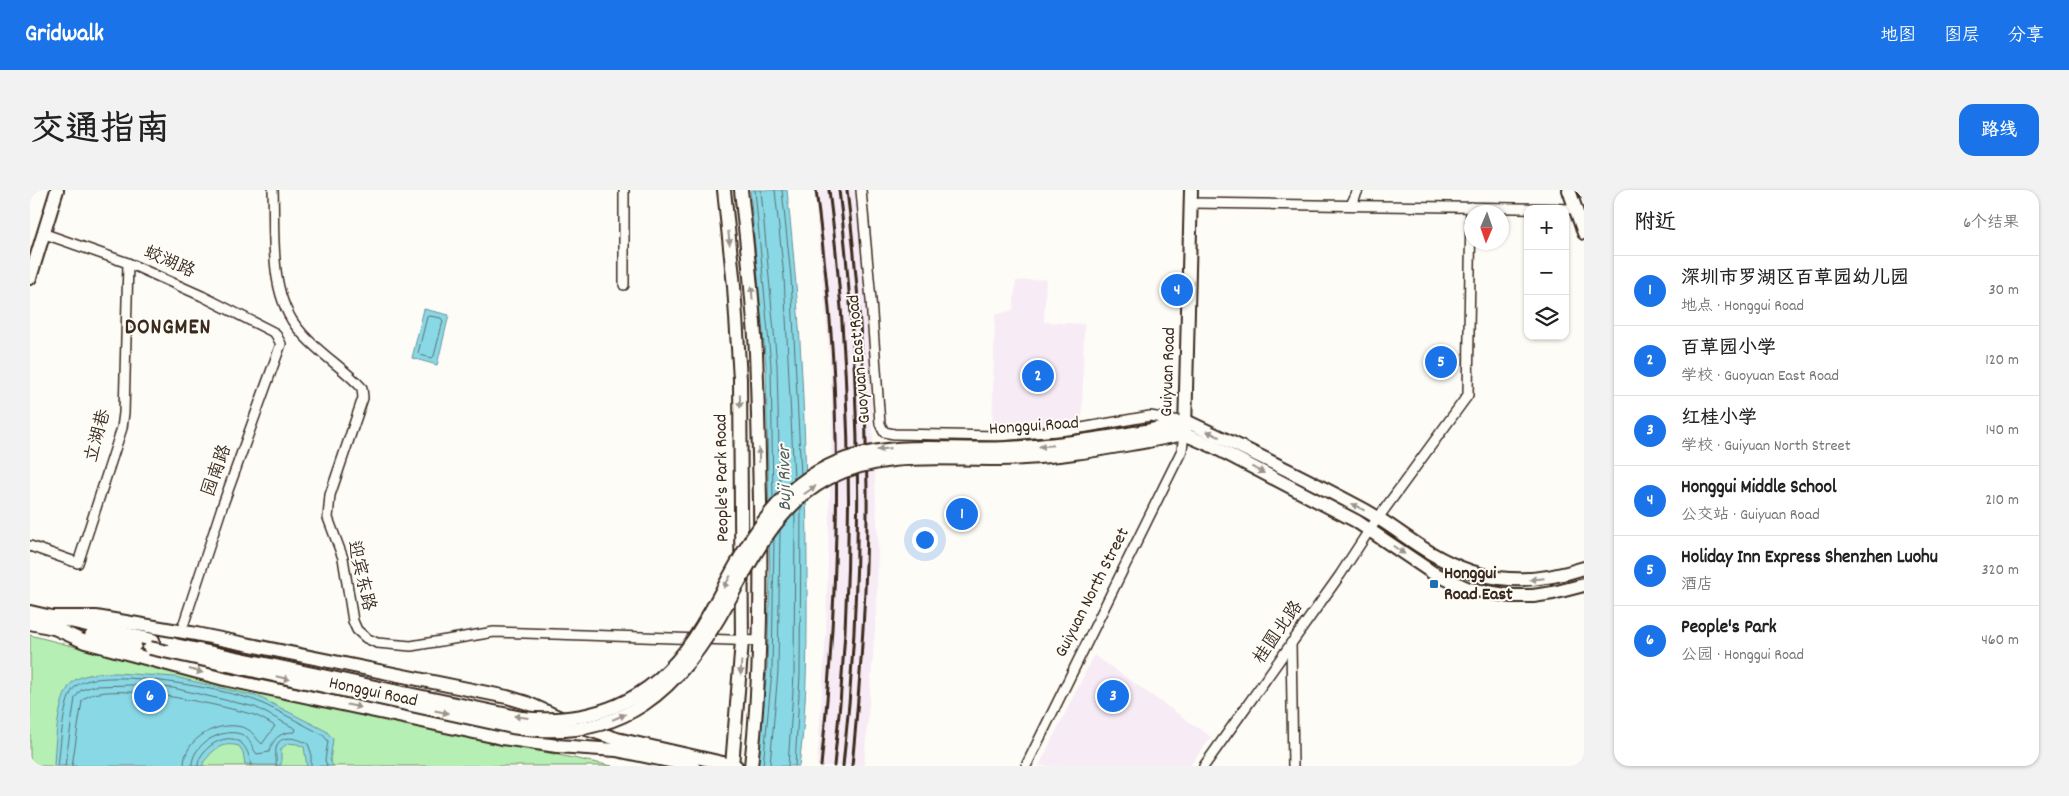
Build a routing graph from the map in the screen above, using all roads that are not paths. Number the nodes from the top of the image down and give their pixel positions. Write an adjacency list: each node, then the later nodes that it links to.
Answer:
1 (57, 190): 16 (main road)
2 (273, 190): 32 (street, 迎宾东路)
3 (624, 190): 20 (street)
4 (724, 190): 32 (main road, People's Park Road, one-way to 32)
5 (741, 190): 33 (main road, People's Park Road, one-way to 5)
6 (861, 190): 22 (street, Guoyuan East Road)
7 (1191, 190): 10 (main road, Guiyuan Road)
8 (1358, 190): 11 (street)
9 (1569, 190): 14 (main road)
10 (1192, 203): 11 (street); 22 (main road, Guiyuan Road)
11 (1351, 205): 12 (street)
12 (1464, 207)
13 (1509, 207): 14 (street)
14 (1574, 208): 15 (main road)
15 (1584, 233)
16 (45, 234): 18 (street, 蛟湖路); 19 (main road)
17 (1470, 250): 23 (street, 桂圆北路)
18 (128, 263): 21 (street, 蛟湖路); 25 (street, 立湖巷)
19 (30, 278)
20 (624, 285)
21 (275, 333): 31 (street, 园南路)
22 (1185, 428): 23 (main road, one-way to 22); 24 (main road, one-way to 24); 35 (main road, Honggui Road, bridge); 39 (street, Guiyuan North Street)
23 (1378, 518): 24 (street, 桂圆北路); 26 (main road, one-way to 23)
24 (1370, 529): 27 (main road, one-way to 27); 34 (street, 桂圆北路)
25 (30, 546)
26 (1584, 568)
27 (1584, 585)
28 (30, 612): 29 (main road, Honggui Road)
29 (53, 622): 30 (main road, Honggui Road); 35 (main road, Honggui Road); 35 (main road, Honggui Road)
30 (30, 623)
31 (184, 623)
32 (742, 641): 33 (street, 迎宾东路); 37 (main road, People's Park Road, one-way to 37)
33 (760, 641): 38 (main road, People's Park Road)
34 (1291, 643): 40 (street, 桂圆北路); 41 (street)
35 (152, 644): 36 (main road, Honggui Road, one-way to 36); 37 (main road, Honggui Road)
36 (693, 766)
37 (734, 766)
38 (751, 766)
39 (1026, 766)
40 (1204, 766)
41 (1292, 766)

